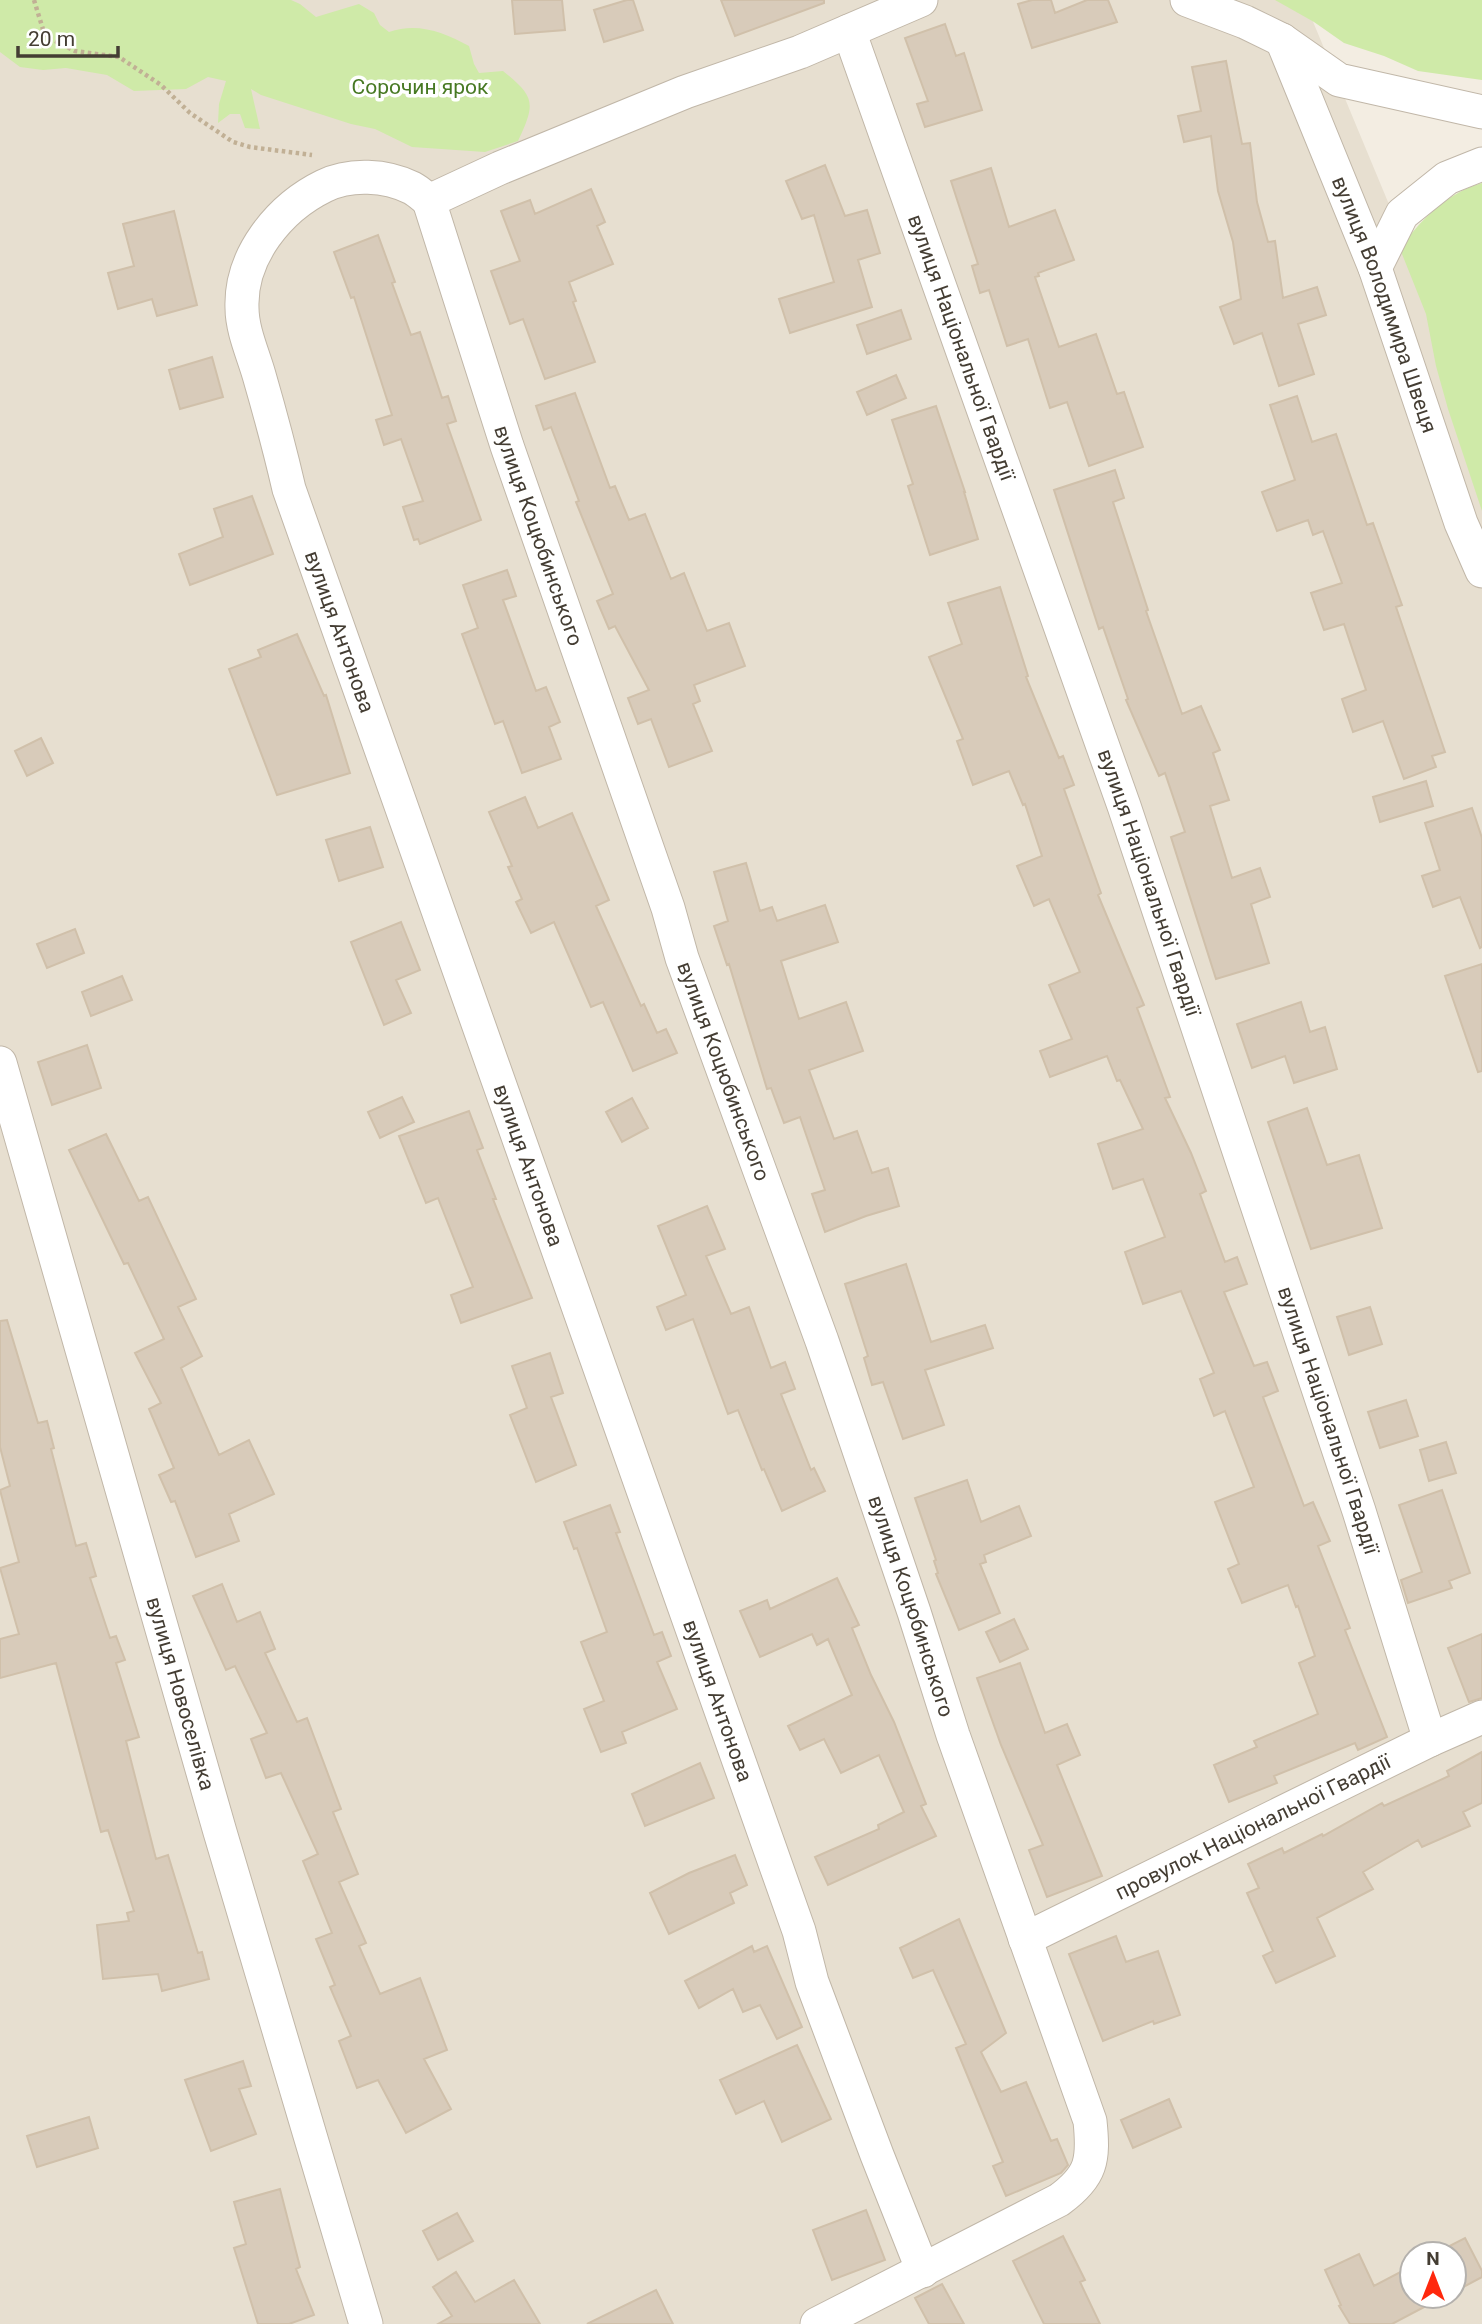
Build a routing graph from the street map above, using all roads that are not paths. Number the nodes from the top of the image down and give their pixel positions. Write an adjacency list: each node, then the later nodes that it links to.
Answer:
1 (921, 0): 3 (street)
2 (1187, 0): 4 (street)
3 (849, 31): 7 (street); 12 (street, вулиця Національної Гвардії)
4 (1282, 40): 5 (street); 8 (street, вулиця Володимира Швеця)
5 (1482, 112)
6 (1482, 164): 8 (street)
7 (429, 201): 13 (street, вулиця Коцюбинського); 14 (street, вулиця Антонова)
8 (1376, 268): 9 (street, вулиця Володимира Швеця)
9 (1482, 571)
10 (0, 1063): 15 (street, вулиця Новоселівка)
11 (1482, 1717): 12 (street, провулок Національної Гвардії)
12 (1430, 1740): 13 (street, провулок Національної Гвардії)
13 (1025, 1939): 14 (street, вулиця Коцюбинського)
14 (923, 2271): 16 (street, вулиця Коцюбинського)
15 (366, 2324)
16 (817, 2324)

